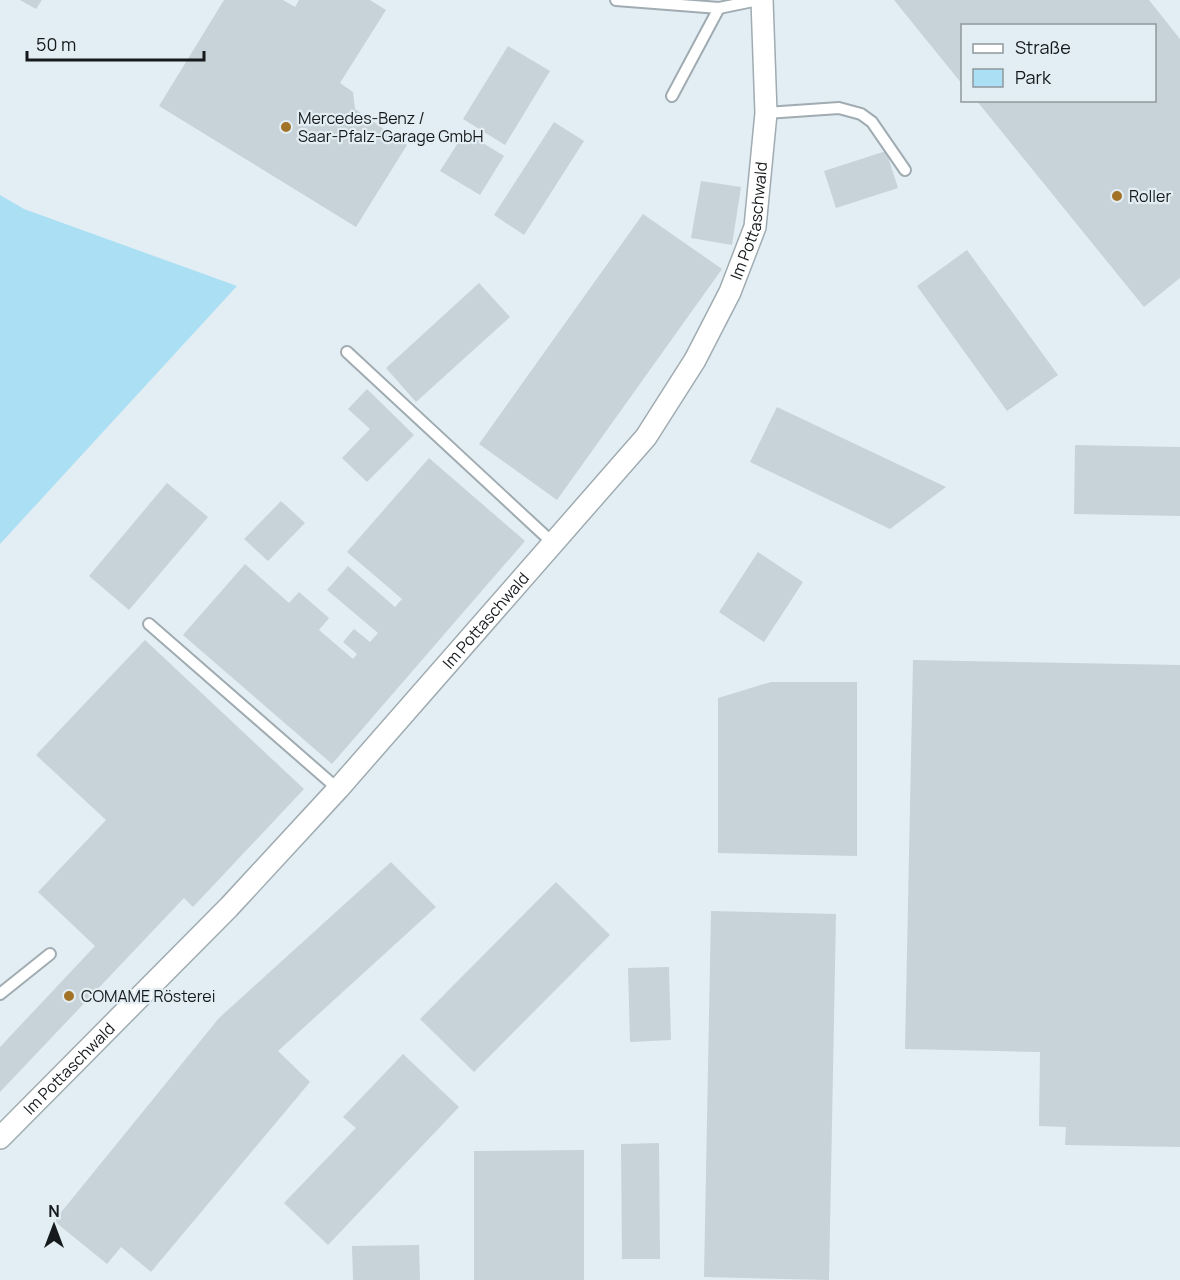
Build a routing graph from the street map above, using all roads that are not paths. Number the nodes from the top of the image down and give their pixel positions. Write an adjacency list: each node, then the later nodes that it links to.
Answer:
1 (616, 0): 3 (lane)
2 (760, 0): 3 (lane); 5 (street, Im Pottaschwald)
3 (719, 8): 4 (lane)
4 (672, 96)
5 (766, 113): 6 (lane); 8 (street, Im Pottaschwald)
6 (905, 170)
7 (347, 352): 8 (lane)
8 (554, 544): 10 (street, Im Pottaschwald)
9 (149, 624): 10 (lane)
10 (338, 789): 13 (street, Im Pottaschwald)
11 (50, 954): 12 (lane)
12 (0, 994)
13 (0, 1138)

